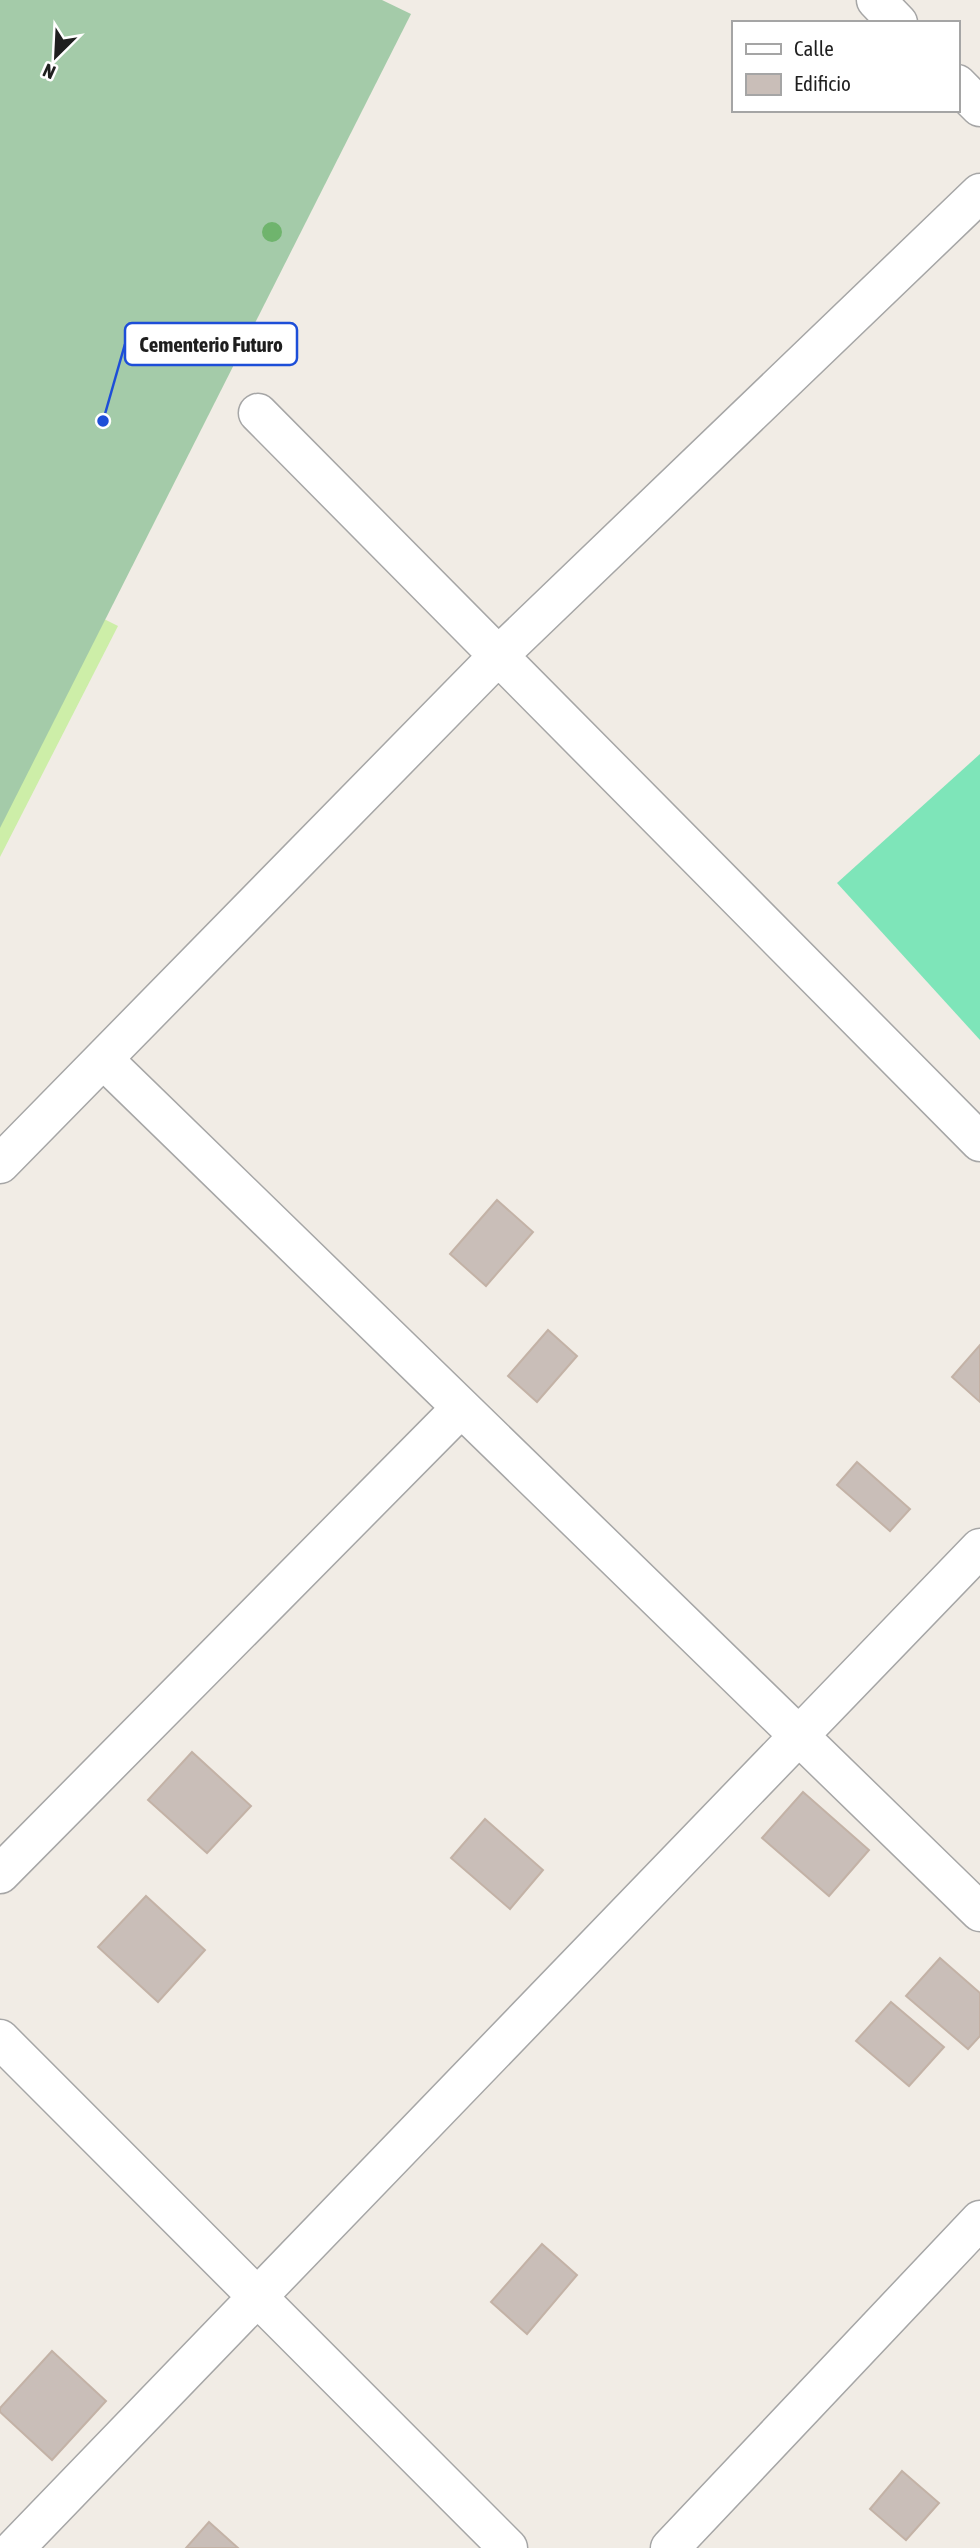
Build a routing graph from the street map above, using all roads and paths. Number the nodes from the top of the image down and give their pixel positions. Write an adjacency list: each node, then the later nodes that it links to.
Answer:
1 (876, 0): 2 (street)
2 (896, 21)
3 (959, 86): 4 (street)
4 (980, 107)
5 (980, 193): 7 (street)
6 (258, 413): 7 (street)
7 (498, 656): 8 (street); 9 (street)
8 (103, 1059): 10 (street); 11 (street)
9 (980, 1142)
10 (0, 1164)
11 (461, 1408): 13 (street); 14 (street)
12 (980, 1548): 13 (street)
13 (800, 1737): 15 (street); 18 (street)
14 (0, 1874)
15 (980, 1913)
16 (0, 2039): 18 (street)
17 (980, 2221): 21 (street)
18 (259, 2297): 19 (street); 20 (street)
19 (15, 2548)
20 (508, 2548)
21 (670, 2548)

